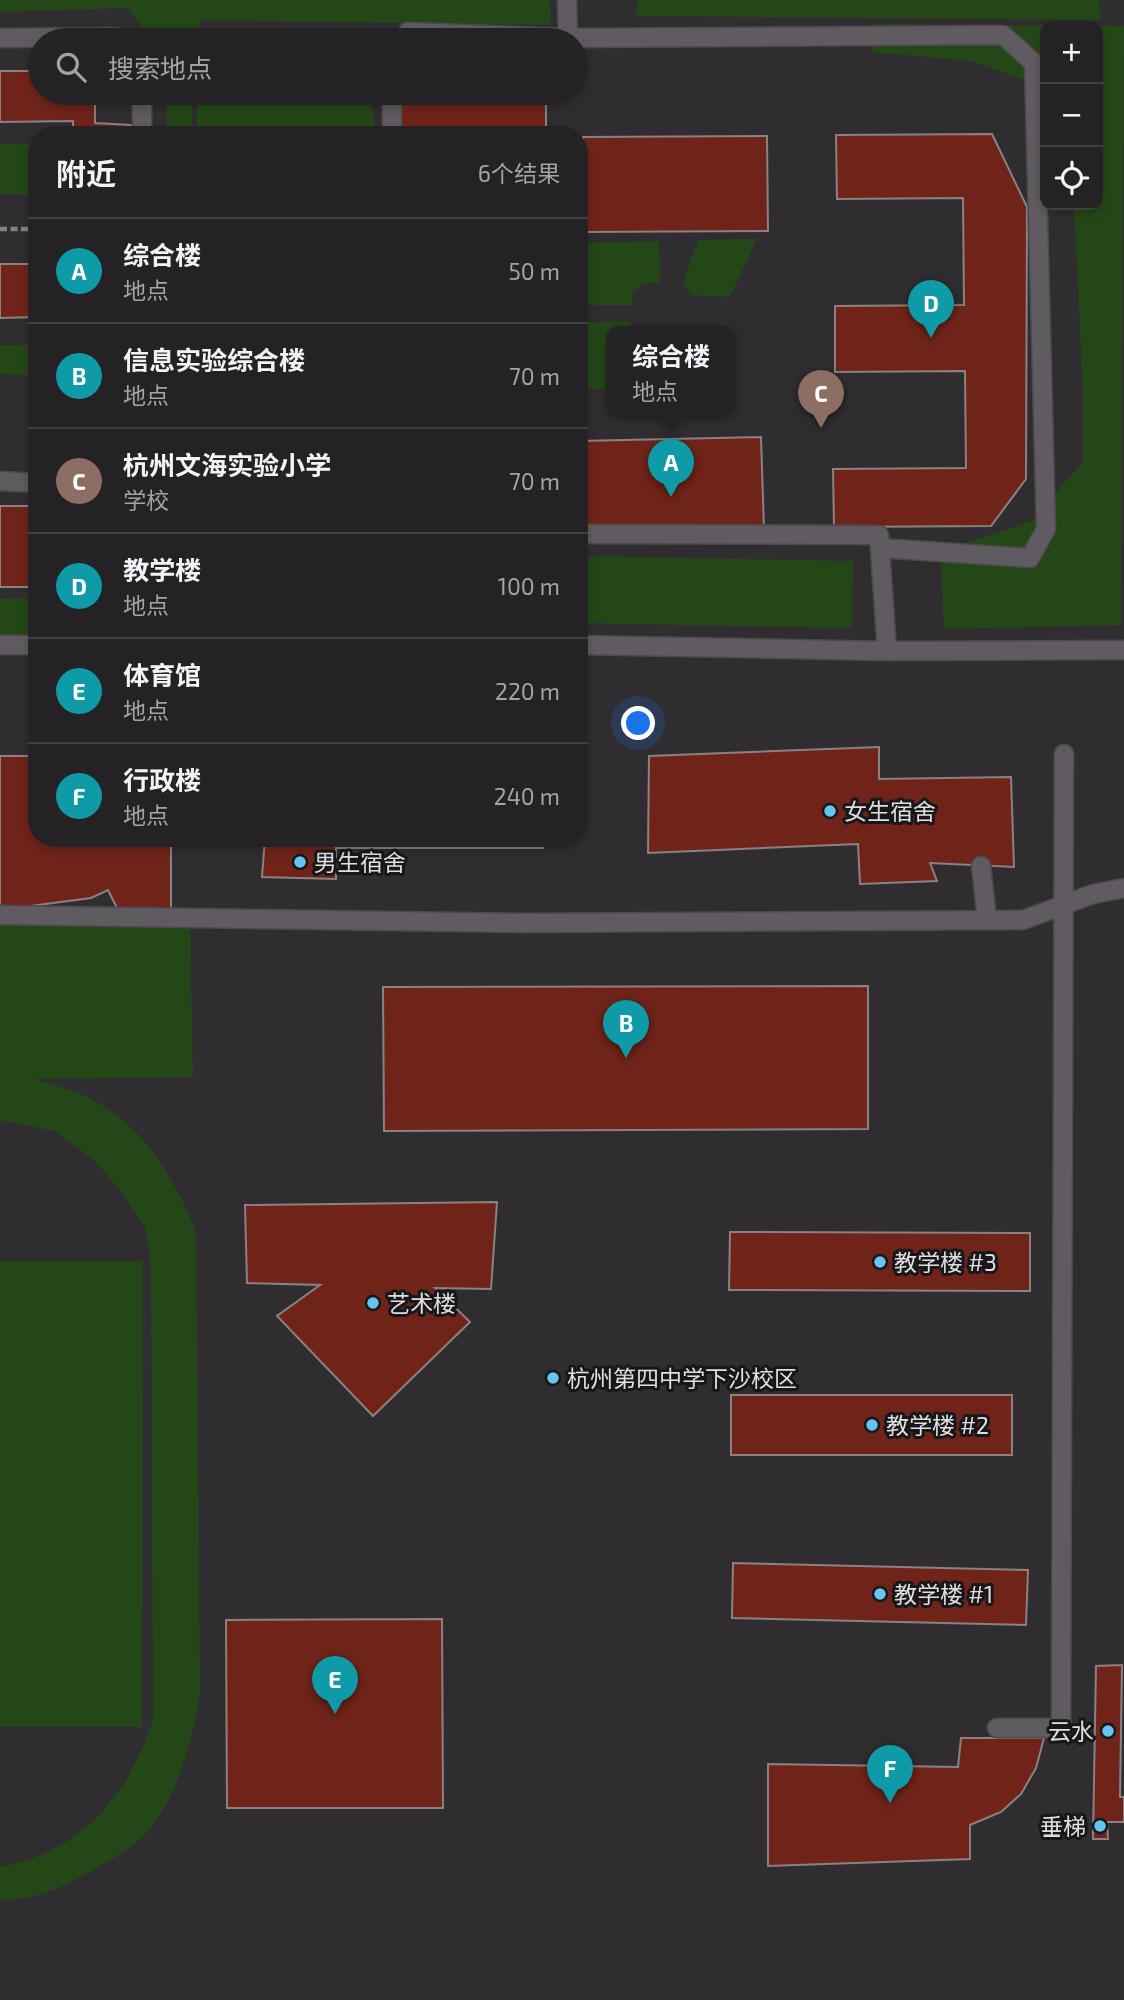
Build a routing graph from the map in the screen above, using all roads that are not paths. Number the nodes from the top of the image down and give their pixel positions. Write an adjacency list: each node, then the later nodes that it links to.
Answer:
1 (567, 0): 2 (street)
2 (568, 28)
3 (0, 38): 4 (street)
4 (28, 38)
5 (588, 38): 13 (street)
6 (142, 105): 8 (street)
7 (392, 105): 9 (street)
8 (142, 126)
9 (392, 126)
10 (0, 481): 11 (street)
11 (28, 483)
12 (588, 534): 13 (street)
13 (880, 548): 18 (street)
14 (0, 645): 15 (street)
15 (28, 645)
16 (588, 645): 18 (street)
17 (1124, 650): 18 (street)
18 (887, 651)
19 (1064, 754): 22 (street)
20 (981, 866): 24 (street)
21 (1124, 888): 22 (street)
22 (1064, 904): 24 (street); 25 (street)
23 (0, 915): 24 (street)
24 (987, 920)
25 (997, 1728)

